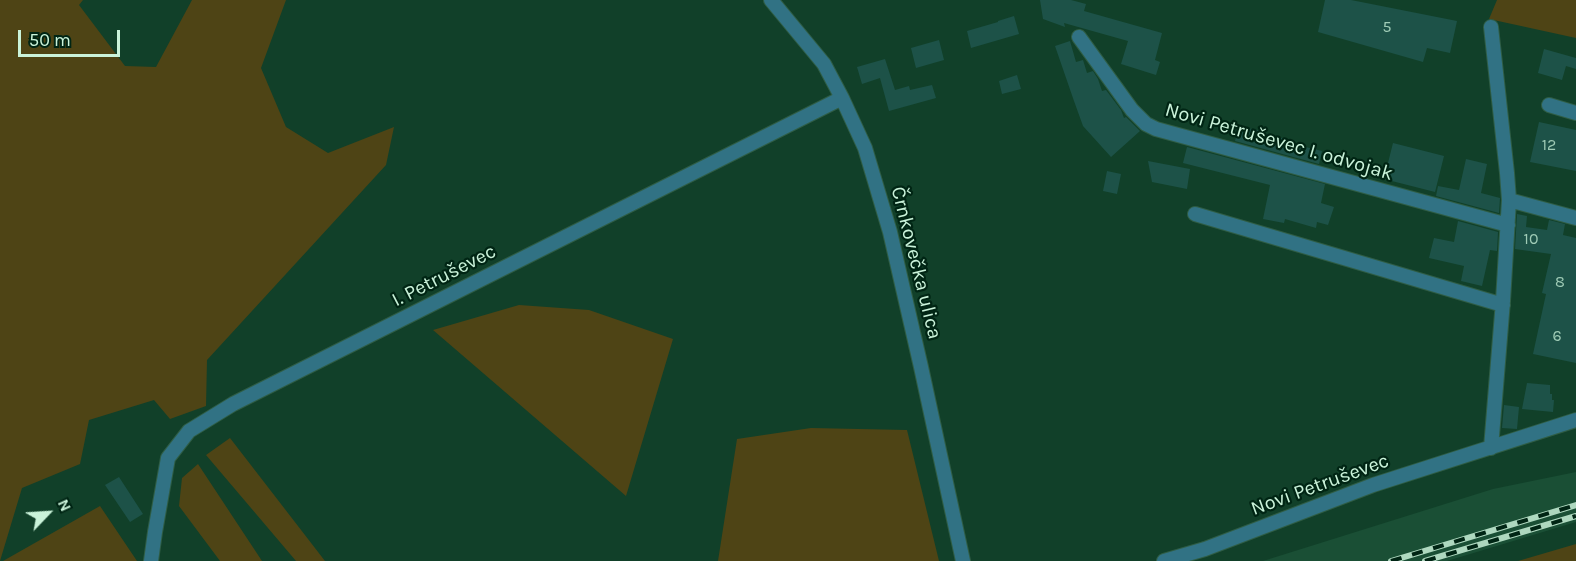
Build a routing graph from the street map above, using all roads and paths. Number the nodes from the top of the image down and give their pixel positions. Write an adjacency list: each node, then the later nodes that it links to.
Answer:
1 (771, 0): 4 (street, Črnkovečka ulica)
2 (1491, 27): 7 (street)
3 (1079, 37): 10 (street, Novi Petruševec I. odvojak)
4 (842, 98): 14 (street, I. Petruševec); 15 (street, Črnkovečka ulica)
5 (1549, 105): 6 (street)
6 (1576, 113)
7 (1509, 200): 9 (street); 10 (street)
8 (1195, 214): 11 (street)
9 (1576, 218)
10 (1508, 225): 11 (street)
11 (1503, 305): 13 (street)
12 (1576, 420): 13 (street, Novi Petruševec)
13 (1491, 448): 16 (street, Novi Petruševec)
14 (151, 561)
15 (963, 561)
16 (1164, 561)

